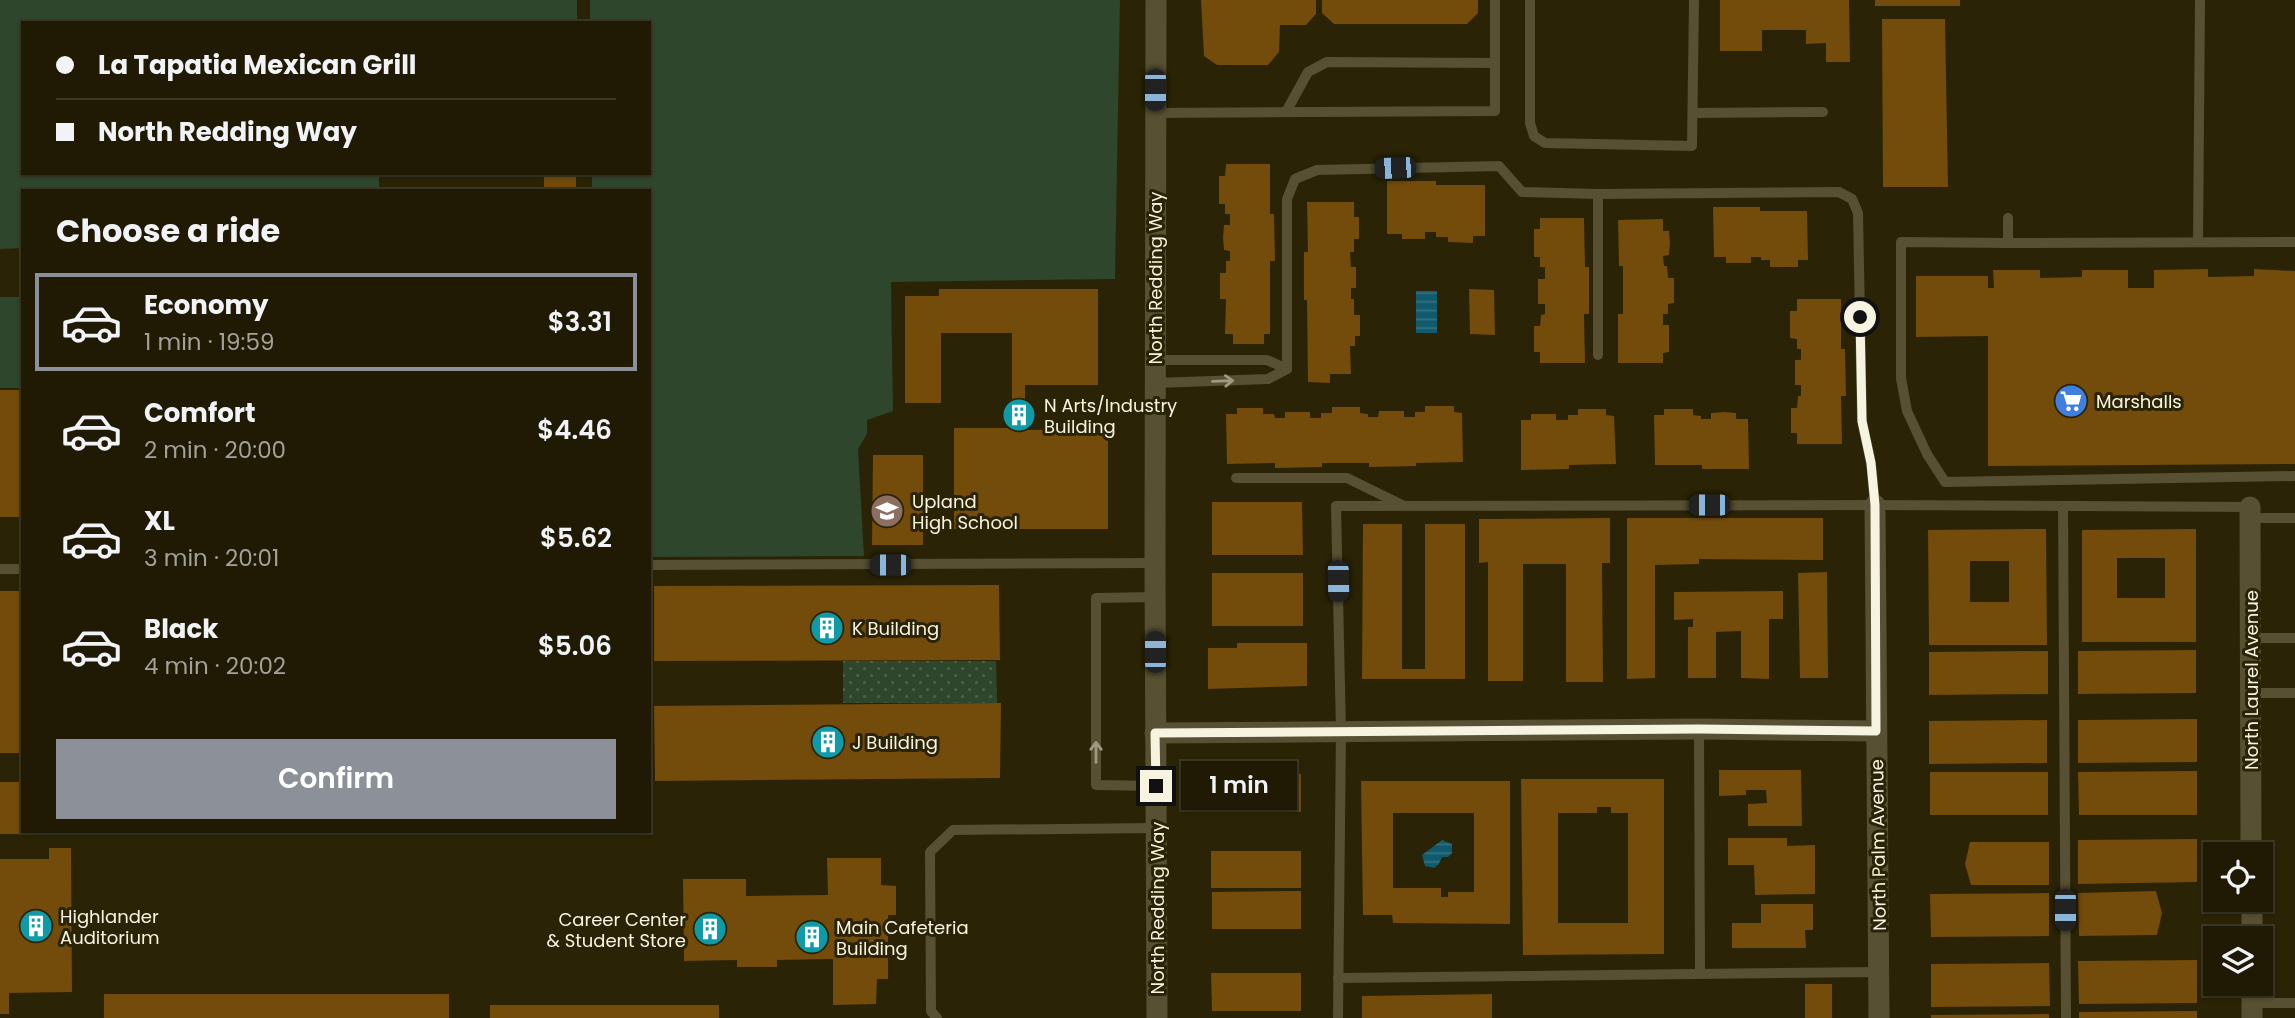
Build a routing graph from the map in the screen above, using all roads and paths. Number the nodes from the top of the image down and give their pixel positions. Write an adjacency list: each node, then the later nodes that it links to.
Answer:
1 (1156, 0): 9 (street, North Redding Way)
2 (1495, 0): 6 (lane)
3 (1530, 0): 10 (lane)
4 (1694, 0): 10 (lane)
5 (2200, 0): 13 (lane)
6 (1495, 63): 7 (lane); 7 (lane)
7 (1286, 112): 9 (lane)
8 (1823, 112): 10 (lane)
9 (1155, 113): 17 (street, North Redding Way)
10 (1692, 113)
11 (1598, 194): 16 (lane); 18 (lane); 22 (lane)
12 (2008, 218): 15 (lane)
13 (2198, 242): 14 (lane); 15 (lane)
14 (2295, 242)
15 (2008, 243): 20 (lane)
16 (1598, 355)
17 (1155, 360): 18 (lane); 19 (street, North Redding Way)
18 (1287, 369): 19 (lane, one-way to 18)
19 (1155, 383): 27 (street, North Redding Way)
20 (2295, 476)
21 (1236, 478): 23 (lane)
22 (1875, 505): 23 (lane); 24 (lane); 38 (street, North Palm Avenue)
23 (1404, 506): 37 (lane)
24 (2063, 506): 25 (lane); 52 (lane)
25 (2250, 512): 26 (lane); 32 (street, North Laurel Avenue)
26 (2295, 518)
27 (1155, 563): 28 (lane); 31 (street, North Redding Way)
28 (651, 565)
29 (0, 569): 30 (lane)
30 (21, 569)
31 (1155, 597): 39 (street, North Redding Way); 40 (lane, one-way to 31)
32 (2250, 638): 33 (lane); 34 (street, North Laurel Avenue)
33 (2295, 638)
34 (2251, 692): 35 (lane); 42 (street, North Laurel Avenue)
35 (2295, 692)
36 (1699, 729): 37 (street); 38 (street); 43 (lane)
37 (1341, 731): 39 (street); 45 (lane)
38 (1876, 731): 44 (street, North Palm Avenue)
39 (1155, 733): 40 (street, North Redding Way)
40 (1156, 786): 41 (street, North Redding Way)
41 (1157, 828): 48 (lane); 49 (street, North Redding Way)
42 (2251, 842)
43 (1700, 972): 44 (lane); 45 (lane)
44 (1880, 972): 51 (street, North Palm Avenue)
45 (1338, 978): 50 (lane)
46 (2252, 1001): 47 (lane)
47 (2295, 1003)
48 (937, 1018)
49 (1157, 1018)
50 (1338, 1018)
51 (1880, 1018)
52 (2066, 1018)

